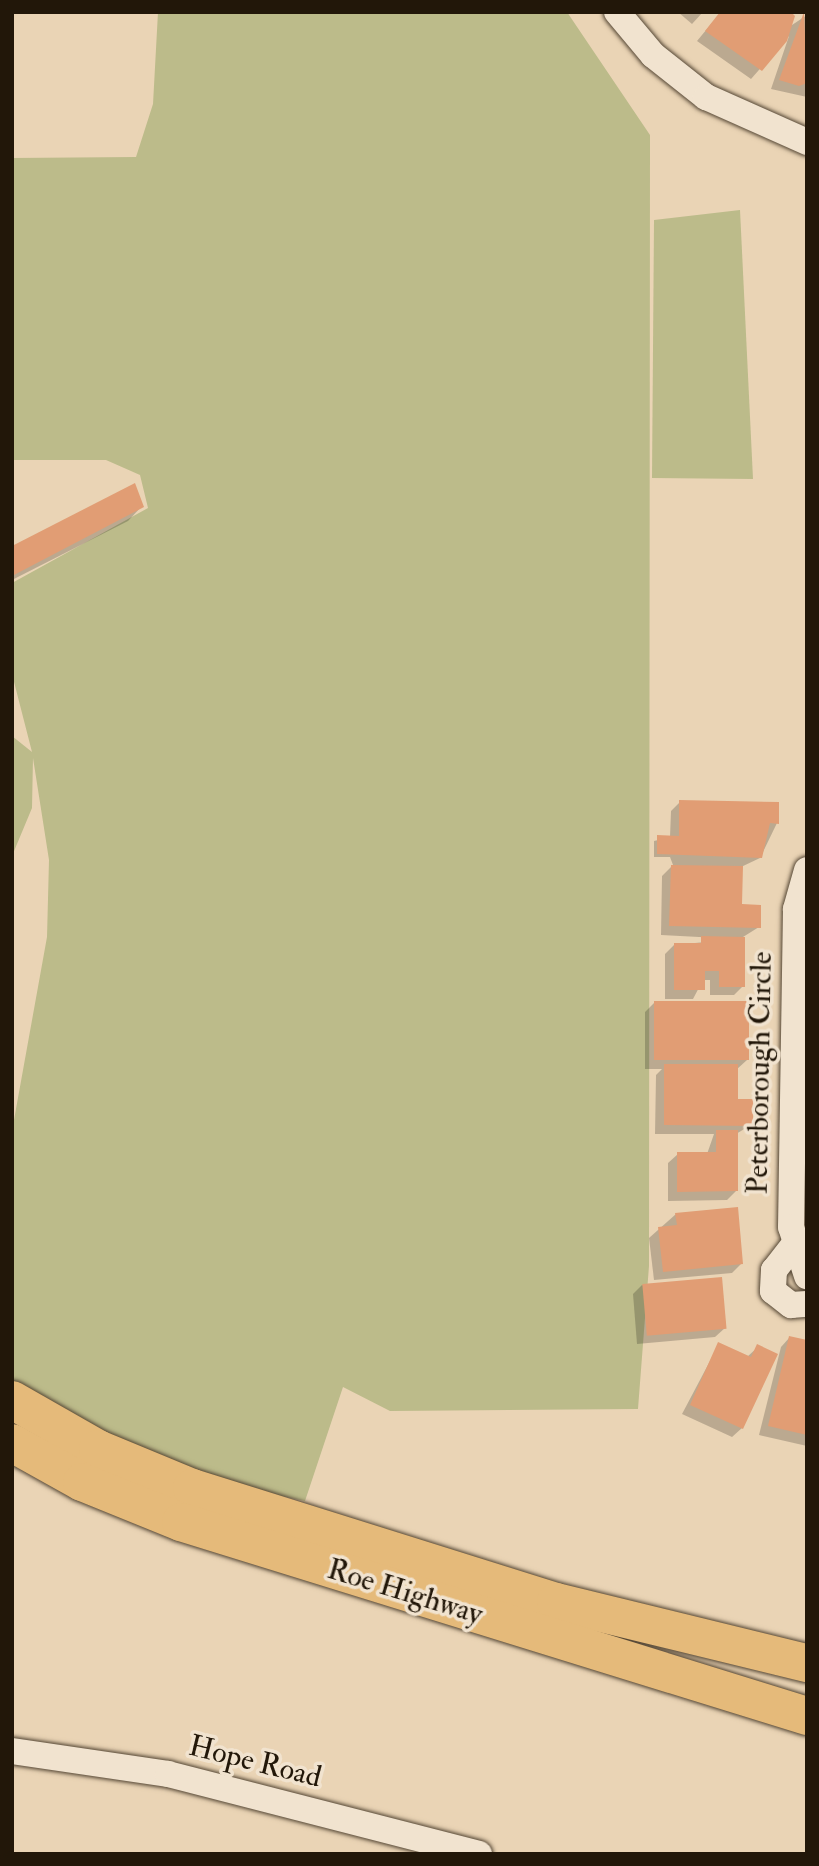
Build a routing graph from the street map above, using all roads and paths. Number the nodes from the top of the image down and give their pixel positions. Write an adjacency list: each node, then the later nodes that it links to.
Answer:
1 (617, 12): 2 (street)
2 (807, 142)
3 (807, 870): 4 (street, Peterborough Circle)
4 (801, 1020): 5 (street, Peterborough Circle)
5 (793, 1246): 6 (street, Peterborough Circle); 7 (street)
6 (807, 1276)
7 (807, 1304)
8 (12, 1400): 10 (highway, Roe Highway)
9 (12, 1443): 12 (highway, Roe Highway)
10 (556, 1602): 11 (highway, Roe Highway); 13 (highway)
11 (807, 1663)
12 (693, 1683): 14 (highway, Roe Highway); 15 (highway)
13 (807, 1689)
14 (807, 1716)
15 (807, 1725)
16 (12, 1751): 17 (street, Hope Road)
17 (479, 1854)

